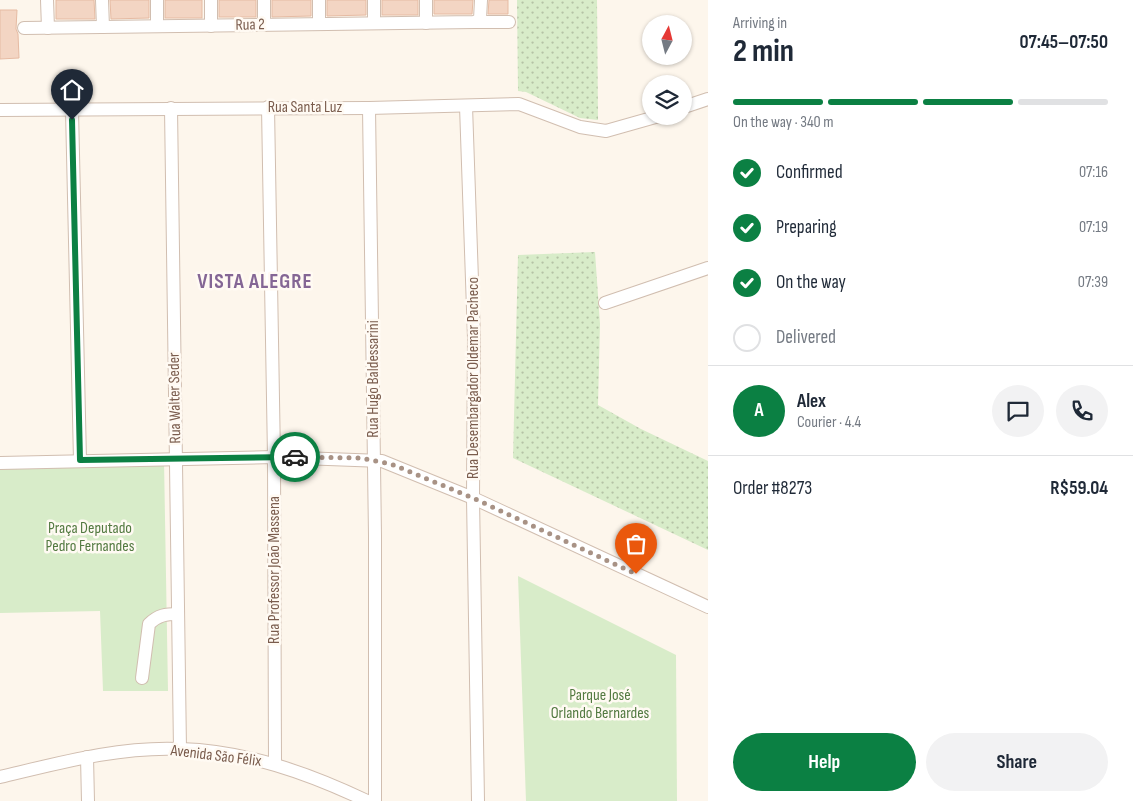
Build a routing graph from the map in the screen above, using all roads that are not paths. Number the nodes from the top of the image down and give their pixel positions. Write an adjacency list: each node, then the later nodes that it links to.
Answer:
1 (47, 0): 20 (street)
2 (102, 0): 18 (street)
3 (157, 0): 16 (street)
4 (211, 0): 17 (street)
5 (264, 0): 15 (street)
6 (319, 0): 13 (street)
7 (374, 0): 14 (street)
8 (426, 0): 12 (street)
9 (481, 0): 10 (street)
10 (478, 18): 11 (street, Rua 2); 12 (street, Rua 2)
11 (509, 22)
12 (426, 23): 14 (street, Rua 2)
13 (319, 24): 14 (street, Rua 2); 15 (street, Rua 2)
14 (374, 24)
15 (264, 25): 17 (street, Rua 2)
16 (157, 26): 17 (street, Rua 2); 18 (street, Rua 2)
17 (211, 26)
18 (103, 27): 20 (street, Rua 2)
19 (24, 28): 20 (street, Rua 2)
20 (48, 28)
21 (708, 99): 22 (street)
22 (692, 104)
23 (466, 106): 26 (street, Rua Santa Luz); 29 (street, Rua Santa Luz); 37 (street, Rua Desembargador Oldemar Pacheco)
24 (268, 107): 25 (street, Rua Santa Luz); 26 (street, Rua Santa Luz); 32 (street, Rua Professor João Massena)
25 (171, 108): 28 (street, Rua Santa Luz); 33 (street, Rua Walter Seder)
26 (369, 108): 34 (street, Rua Hugo Baldessarini)
27 (0, 110): 28 (street, Rua Santa Luz)
28 (72, 110): 35 (street)
29 (642, 121)
30 (708, 268): 31 (street)
31 (605, 303)
32 (274, 457): 33 (street); 34 (street); 43 (street, Rua Professor João Massena)
33 (176, 458): 35 (street); 39 (street, Rua Walter Seder)
34 (373, 459): 37 (street); 47 (street, Rua Hugo Baldessarini)
35 (80, 460): 36 (street)
36 (0, 463)
37 (473, 498): 38 (street); 48 (street, Rua Desembargador Oldemar Pacheco)
38 (708, 607)
39 (178, 614): 40 (street); 41 (street, Rua Walter Seder)
40 (142, 678)
41 (180, 749): 42 (street, Avenida São Félix); 43 (street, Avenida São Félix)
42 (86, 757): 44 (street, Avenida São Félix); 45 (street)
43 (275, 763): 46 (street, Avenida São Félix)
44 (0, 777)
45 (88, 801)
46 (367, 801)
47 (375, 801)
48 (478, 801)

